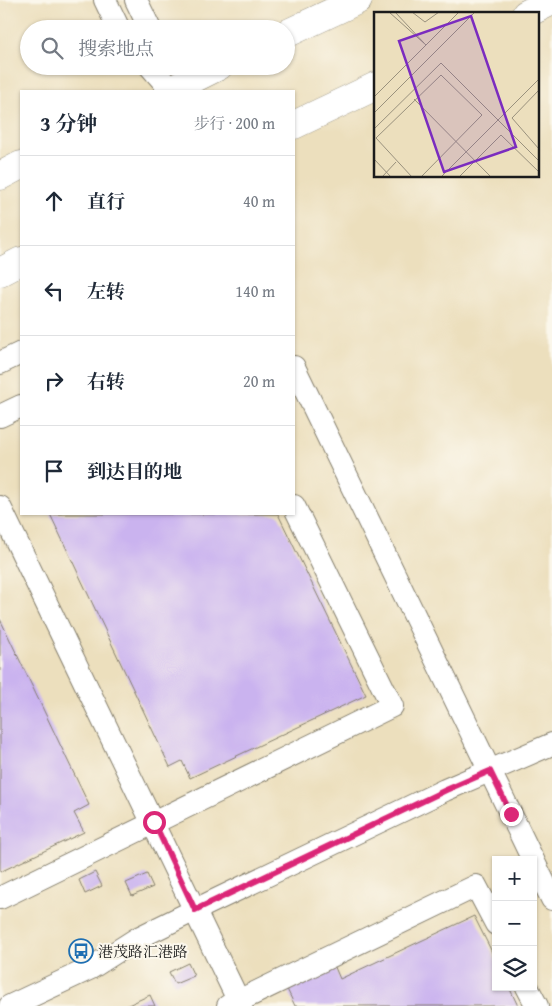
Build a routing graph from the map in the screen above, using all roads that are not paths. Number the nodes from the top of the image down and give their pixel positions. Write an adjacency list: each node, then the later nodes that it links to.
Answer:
1 (105, 0): 6 (street)
2 (136, 0): 7 (street)
3 (352, 1): 8 (main road)
4 (552, 1): 5 (main road)
5 (530, 12)
6 (115, 20)
7 (146, 20)
8 (295, 30)
9 (159, 75): 11 (street)
10 (196, 75): 11 (main road)
11 (169, 85)
12 (374, 87): 13 (main road)
13 (295, 125)
14 (20, 166): 15 (main road)
15 (0, 176)
16 (20, 262): 17 (main road)
17 (0, 272)
18 (20, 354): 19 (street)
19 (0, 364)
20 (295, 369): 26 (street)
21 (20, 406): 22 (street)
22 (0, 416)
23 (0, 507): 27 (street)
24 (295, 508): 27 (street)
25 (552, 744): 26 (street)
26 (490, 771): 28 (street); 32 (street)
27 (154, 822): 30 (street); 32 (street)
28 (531, 856)
29 (537, 868): 31 (street)
30 (0, 898)
31 (552, 899)
32 (195, 910): 35 (street); 36 (street)
33 (492, 916): 35 (street)
34 (529, 991): 37 (street)
35 (236, 1004)
36 (10, 1006)
37 (536, 1006)

